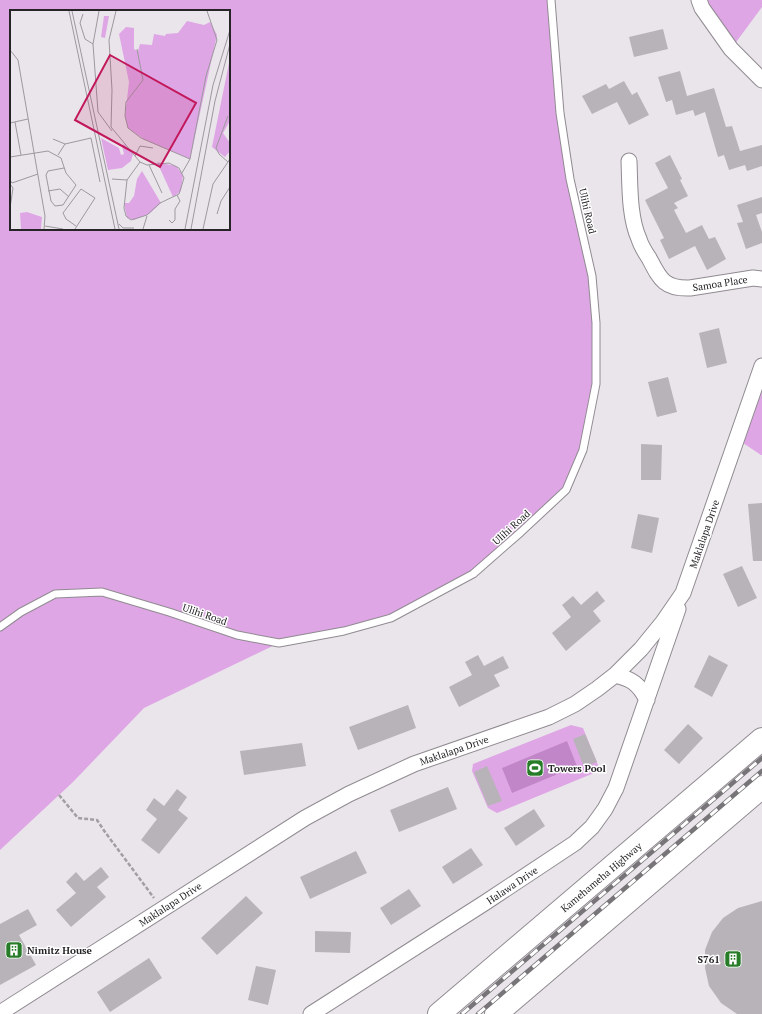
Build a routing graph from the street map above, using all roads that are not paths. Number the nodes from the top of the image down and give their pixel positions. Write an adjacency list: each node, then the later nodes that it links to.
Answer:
1 (551, 0): 8 (lane, Ulihi Road)
2 (699, 0): 3 (street)
3 (762, 80)
4 (629, 161): 5 (street, Samoa Place)
5 (762, 279)
6 (762, 366): 7 (street, Maklalapa Drive)
7 (683, 592): 9 (street, Maklalapa Drive); 10 (street, Halawa Drive)
8 (0, 628)
9 (615, 675): 10 (street); 13 (street, Maklalapa Drive)
10 (647, 700): 14 (street, Halawa Drive)
11 (762, 739): 15 (main road, Kamehameha Highway)
12 (762, 787): 16 (main road)
13 (0, 1013)
14 (311, 1014)
15 (439, 1014)
16 (496, 1014)

